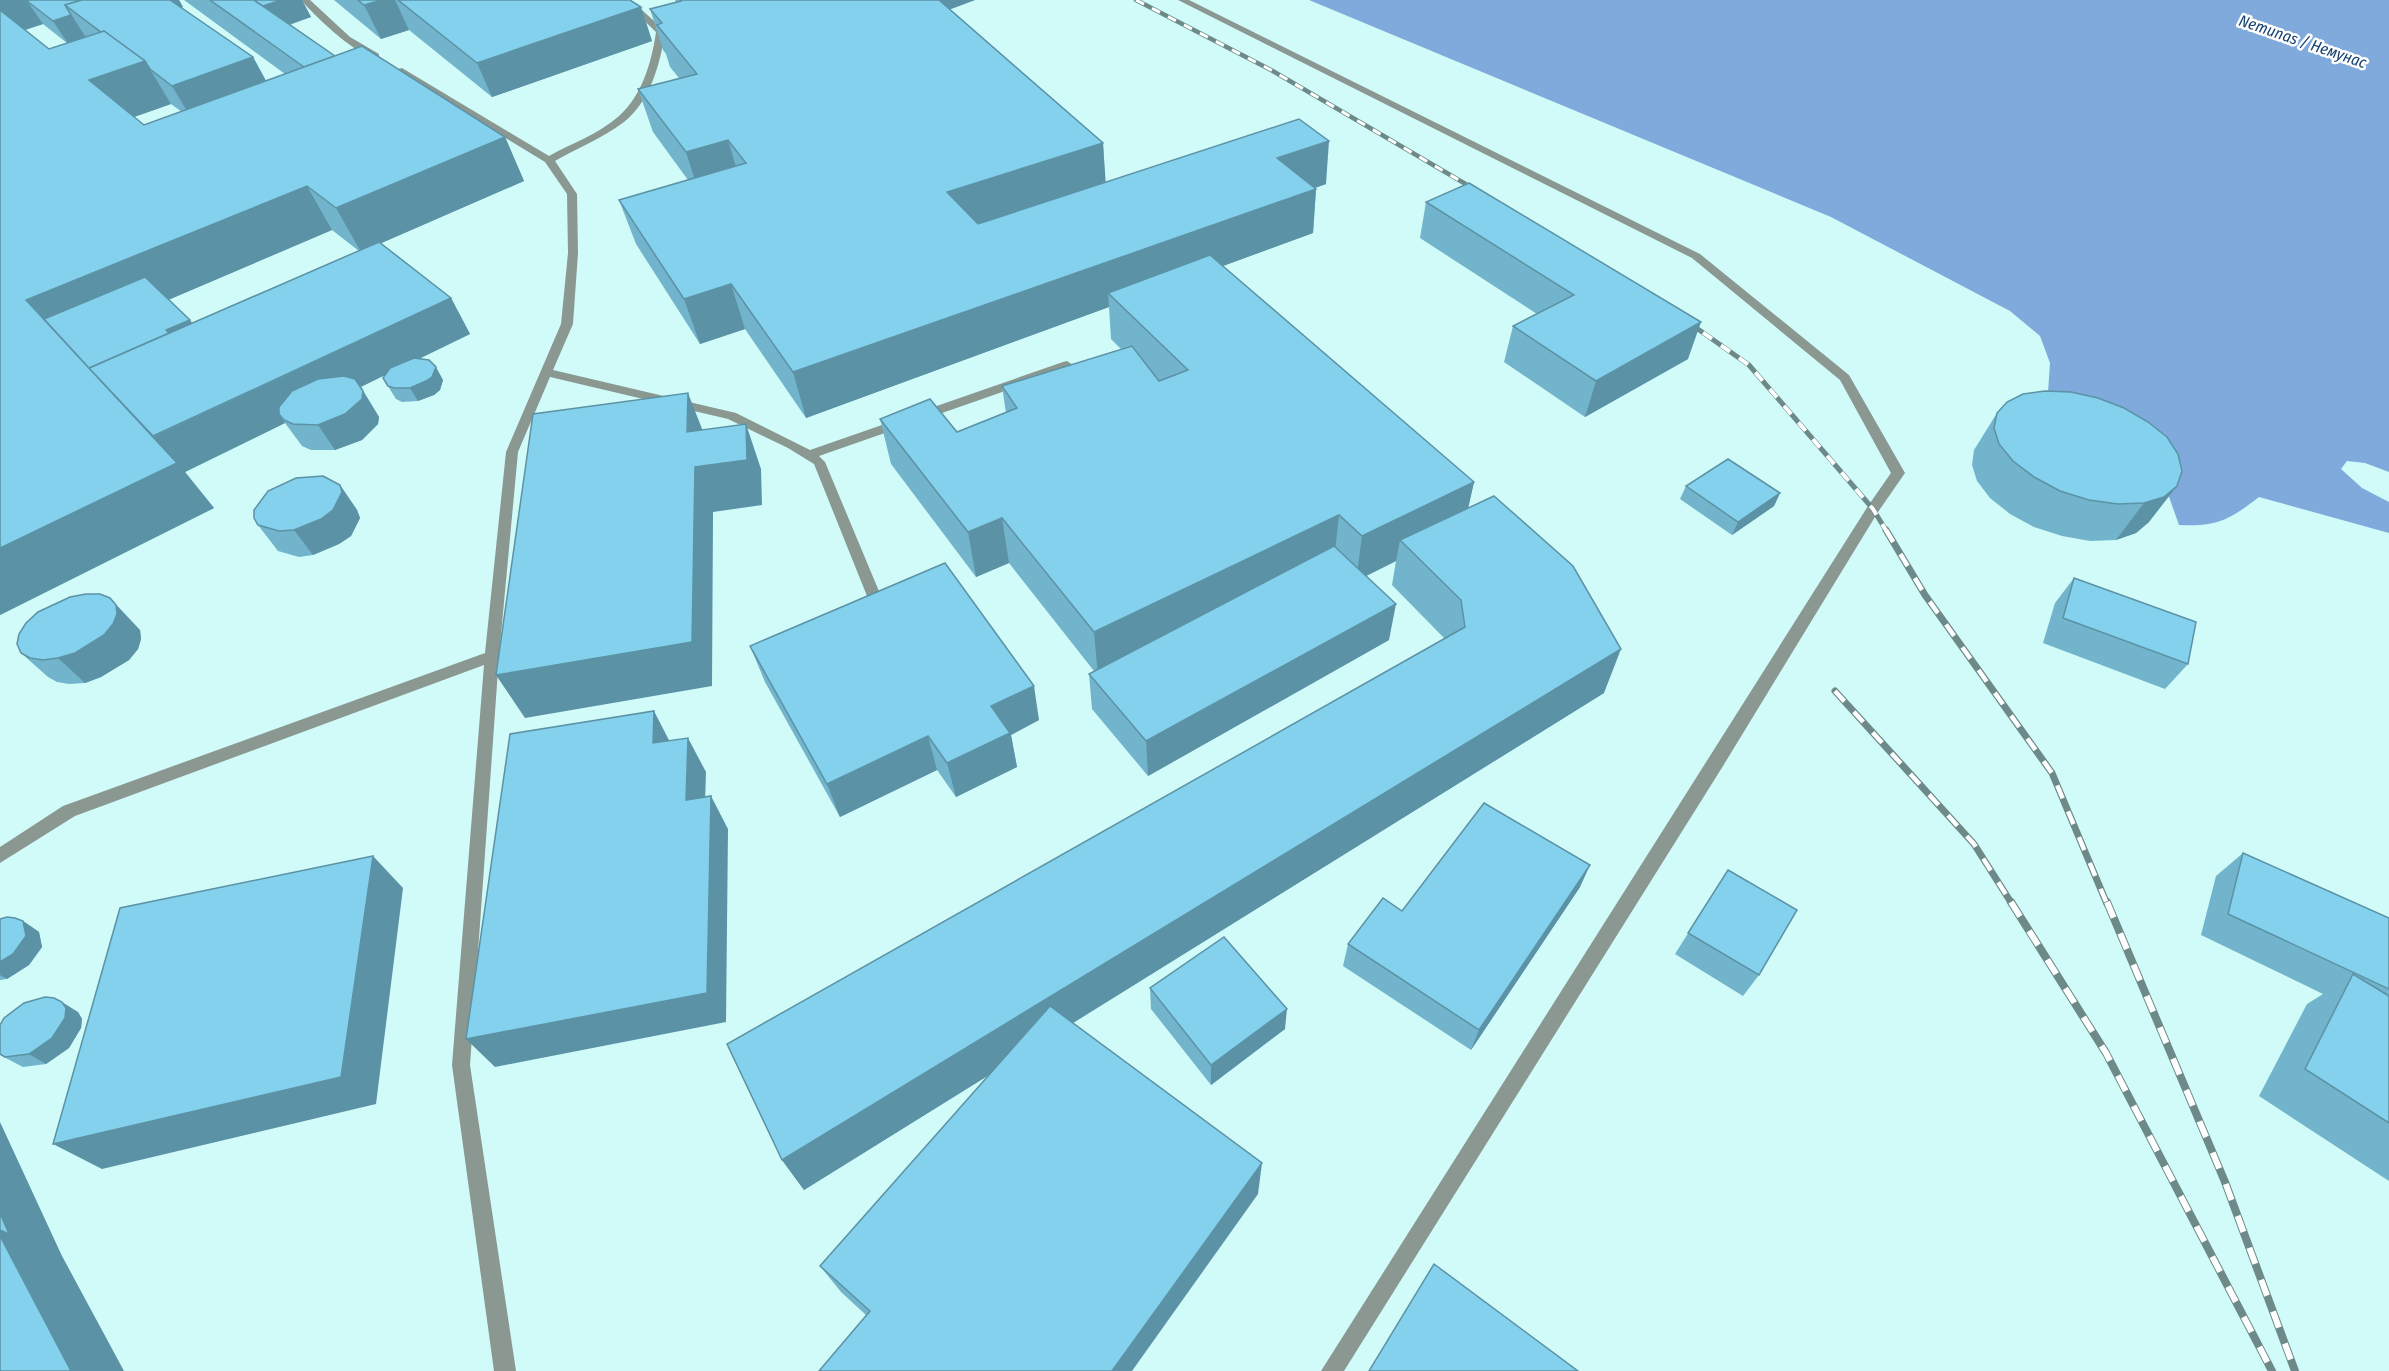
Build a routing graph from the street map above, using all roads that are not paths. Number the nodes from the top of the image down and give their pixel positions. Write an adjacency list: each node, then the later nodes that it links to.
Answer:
1 (305, 0): 4 (lane)
2 (1182, 0): 12 (lane)
3 (632, 4): 4 (lane)
4 (549, 160): 6 (lane)
5 (1067, 365): 7 (lane)
6 (546, 372): 7 (lane); 9 (lane)
7 (808, 455): 8 (lane)
8 (874, 596)
9 (492, 656): 10 (lane); 11 (lane)
10 (0, 856)
11 (505, 1371)
12 (1332, 1371)

